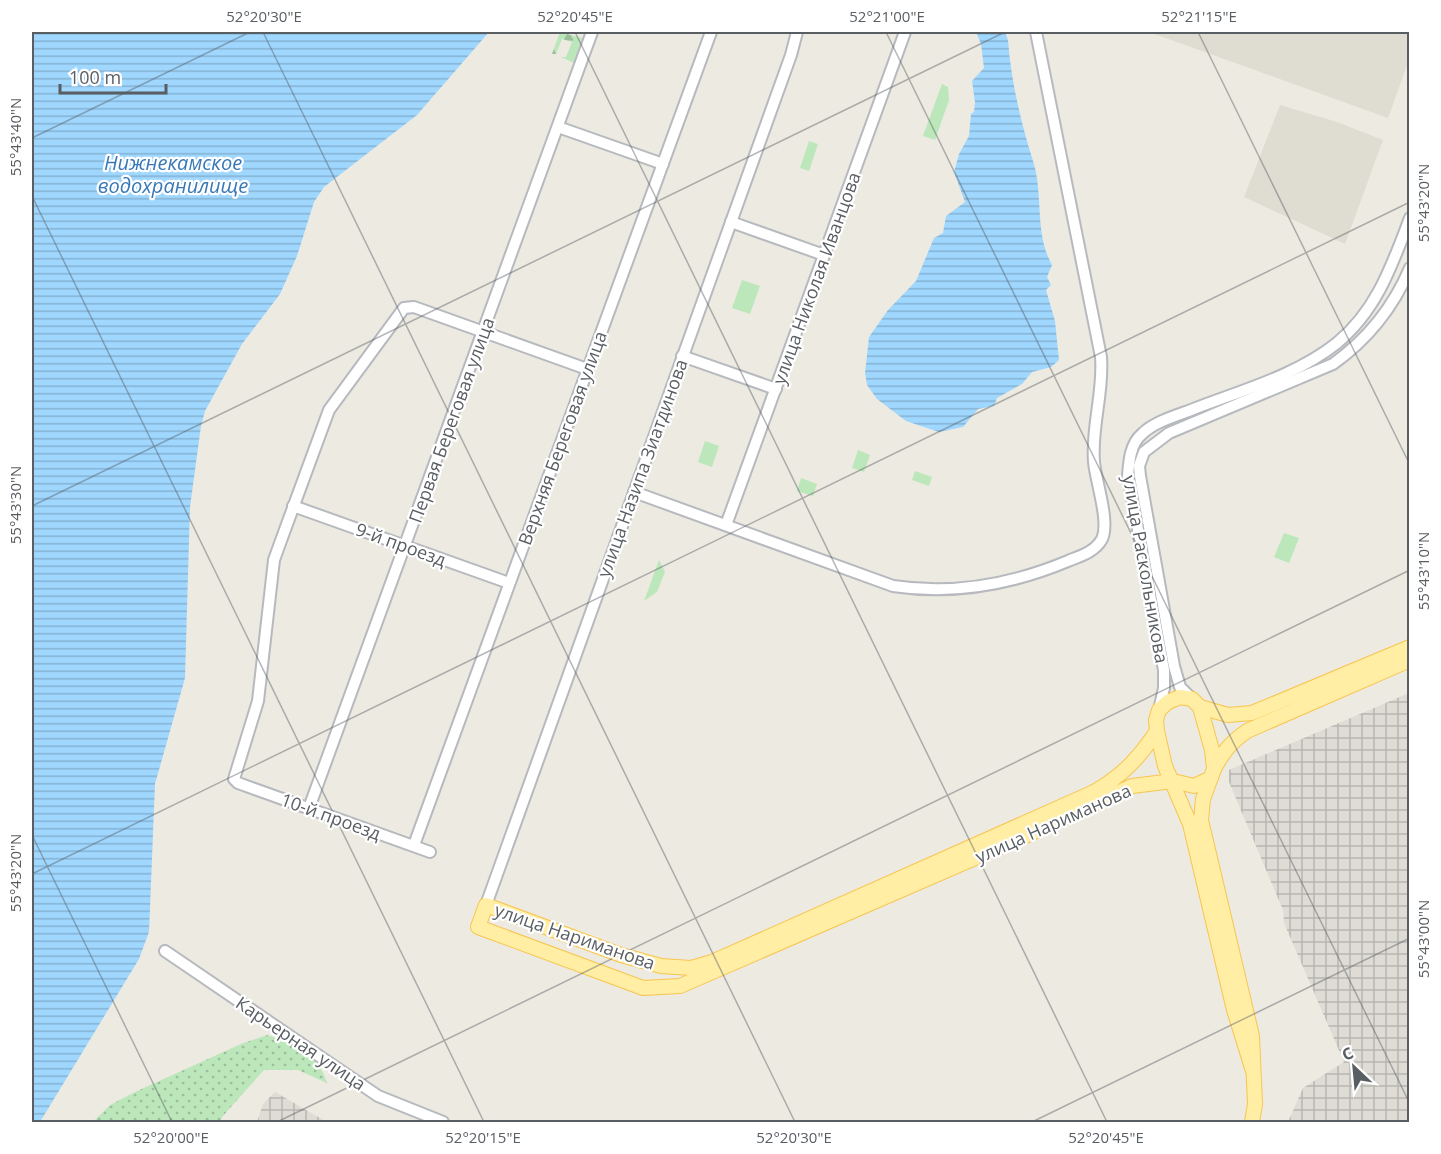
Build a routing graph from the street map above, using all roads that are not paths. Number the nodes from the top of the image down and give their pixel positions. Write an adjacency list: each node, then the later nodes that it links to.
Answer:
1 (592, 32): 6 (street, Первая Береговая улица)
2 (711, 32): 7 (street, Верхняя Береговая улица)
3 (797, 32): 9 (street, улица Назипа Зиатдинова)
4 (905, 32): 10 (street, улица Николая Иванцова)
5 (1036, 32): 18 (street)
6 (558, 127): 7 (street); 12 (street, Первая Береговая улица)
7 (663, 164): 14 (street, Верхняя Береговая улица)
8 (1410, 218): 24 (street, улица Раскольникова)
9 (731, 222): 10 (street); 13 (street, улица Назипа Зиатдинова)
10 (824, 255): 15 (street, улица Николая Иванцова)
11 (1410, 268): 23 (street, улица Раскольникова)
12 (483, 331): 14 (street); 17 (street); 19 (street, Первая Береговая улица)
13 (682, 356): 15 (street); 16 (street, улица Назипа Зиатдинова)
14 (587, 369): 20 (street, Верхняя Береговая улица)
15 (776, 390): 18 (street, улица Николая Иванцова)
16 (634, 492): 18 (street); 31 (street, улица Назипа Зиатдинова)
17 (293, 506): 19 (street, 9-й проезд); 28 (street, 10-й проезд)
18 (726, 525)
19 (406, 545): 20 (street, 9-й проезд); 28 (street, Первая Береговая улица)
20 (509, 583): 29 (street, Верхняя Береговая улица)
21 (1410, 647): 23 (main road)
22 (1410, 660): 26 (main road)
23 (1196, 703): 24 (main road); 26 (main road)
24 (1159, 710): 25 (main road)
25 (1157, 731): 27 (main road); 33 (main road, улица Нариманова)
26 (1213, 773): 27 (main road, улица Нариманова); 35 (main road)
27 (1173, 781): 34 (main road, улица Нариманова); 35 (main road)
28 (309, 808): 29 (street, 10-й проезд)
29 (414, 845): 30 (street, 10-й проезд)
30 (430, 852)
31 (486, 905): 33 (main road, улица Нариманова); 34 (main road, улица Нариманова)
32 (165, 951): 36 (street, Карьерная улица)
33 (621, 955): 34 (main road)
34 (611, 977)
35 (1253, 1071): 37 (main road)
36 (443, 1122)
37 (1252, 1122)

